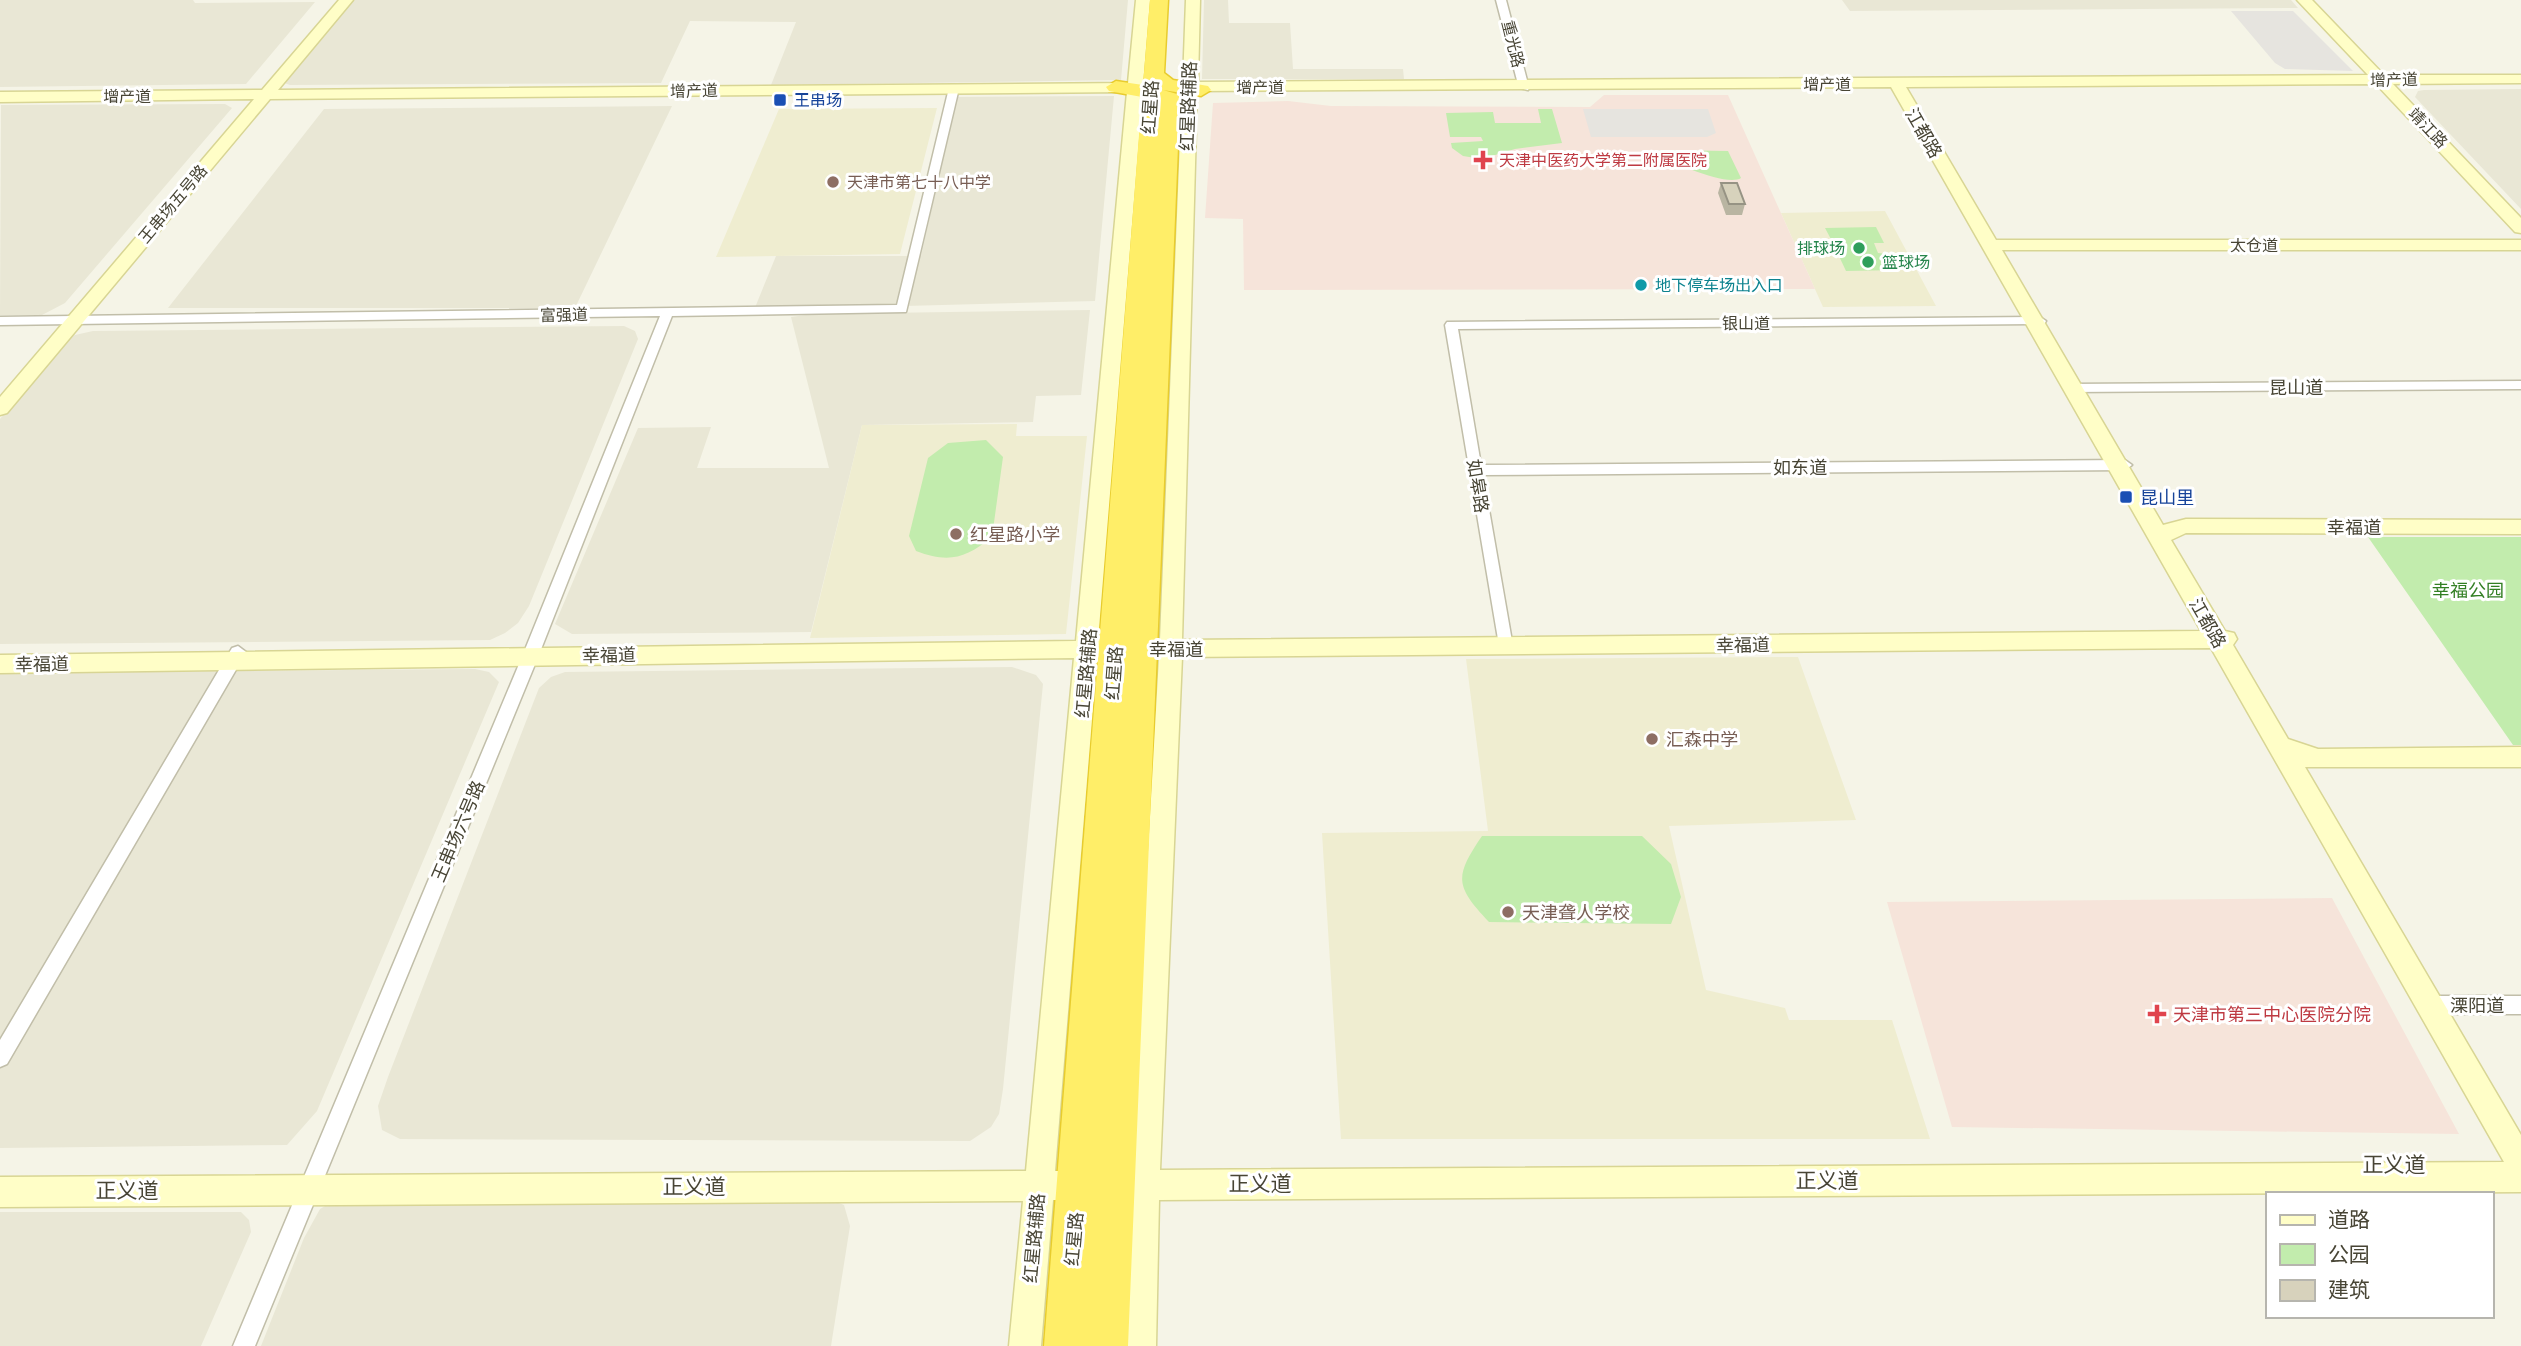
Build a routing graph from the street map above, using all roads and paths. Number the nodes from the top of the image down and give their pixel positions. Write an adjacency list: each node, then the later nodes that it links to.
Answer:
1 (338, 0): 16 (street, 王串场五号路)
2 (346, 0): 16 (street, 王串场五号路)
3 (1143, 0): 14 (street, 红星路辅路)
4 (1159, 0): 14 (highway, 红星路)
5 (1178, 0): 14 (highway, 红星路)
6 (1193, 0): 14 (street, 红星路辅路)
7 (1501, 0): 12 (street, 重光路)
8 (2304, 0): 11 (street, 靖江路)
9 (2315, 0): 11 (main road, 靖江路)
10 (2521, 80): 11 (street, 增产道)
11 (2382, 81): 13 (street, 增产道); 18 (street, 靖江路); 19 (street, 靖江路)
12 (1524, 87): 13 (main road, 增产道); 14 (main road, 增产道)
13 (1906, 87): 20 (street, 江都路)
14 (1164, 89): 15 (street, 增产道); 39 (highway, 红星路); 39 (street, 红星路辅路)
15 (953, 90): 16 (street, 增产道); 22 (street, 富强道)
16 (260, 96): 17 (street, 增产道); 23 (street, 王串场五号路)
17 (0, 99)
18 (2521, 222)
19 (2521, 228)
20 (1992, 245): 21 (street, 太仓道); 25 (street, 江都路)
21 (2521, 245)
22 (667, 314): 23 (street, 富强道); 40 (street, 王串场六号路)
23 (71, 320): 24 (street, 富强道); 29 (street, 王串场五号路); 30 (street, 王串场五号路)
24 (0, 321)
25 (2035, 321): 26 (street, 银山道); 28 (street, 江都路)
26 (1451, 325): 32 (street, 如皋路)
27 (2521, 385): 28 (street, 昆山道)
28 (2075, 388): 31 (street, 江都路)
29 (0, 396)
30 (0, 409)
31 (2120, 465): 32 (street, 如东道); 33 (street, 江都路); 36 (street, 江都路)
32 (1476, 470): 38 (street, 如皋路)
33 (2153, 512): 34 (street, 幸福道); 36 (street, 江都路)
34 (2186, 526): 35 (street, 幸福道); 36 (street, 幸福道)
35 (2521, 527)
36 (2161, 535): 37 (street, 江都路)
37 (2211, 632): 38 (street, 幸福道); 44 (street, 江都路)
38 (1504, 643): 39 (street, 幸福道)
39 (1130, 645): 40 (street, 幸福道); 51 (highway, 红星路); 52 (street, 红星路辅路); 53 (highway, 红星路)
40 (532, 652): 42 (street, 幸福道); 56 (street, 王串场六号路)
41 (0, 654): 42 (street, 幸福道)
42 (236, 656): 43 (street, 幸福道); 48 (street)
43 (0, 664)
44 (2299, 757): 45 (street); 46 (street, 江都路); 46 (street, 江都路)
45 (2521, 758)
46 (2437, 1005): 47 (street, 溧阳道); 49 (street, 江都路); 50 (street, 江都路)
47 (2521, 1005)
48 (0, 1058)
49 (2521, 1145)
50 (2521, 1163): 53 (street, 正义道)
51 (1079, 1176): 52 (street, 正义道); 53 (street, 正义道); 60 (highway, 红星路)
52 (1040, 1177): 56 (street, 正义道); 59 (street, 红星路辅路)
53 (1130, 1177): 54 (street, 正义道); 61 (highway, 红星路); 62 (street)
54 (2521, 1177)
55 (0, 1178): 56 (street, 正义道)
56 (311, 1183): 57 (street, 正义道); 58 (street, 王串场六号路)
57 (0, 1192)
58 (244, 1346)
59 (1025, 1346)
60 (1065, 1346)
61 (1107, 1346)
62 (1140, 1346)

